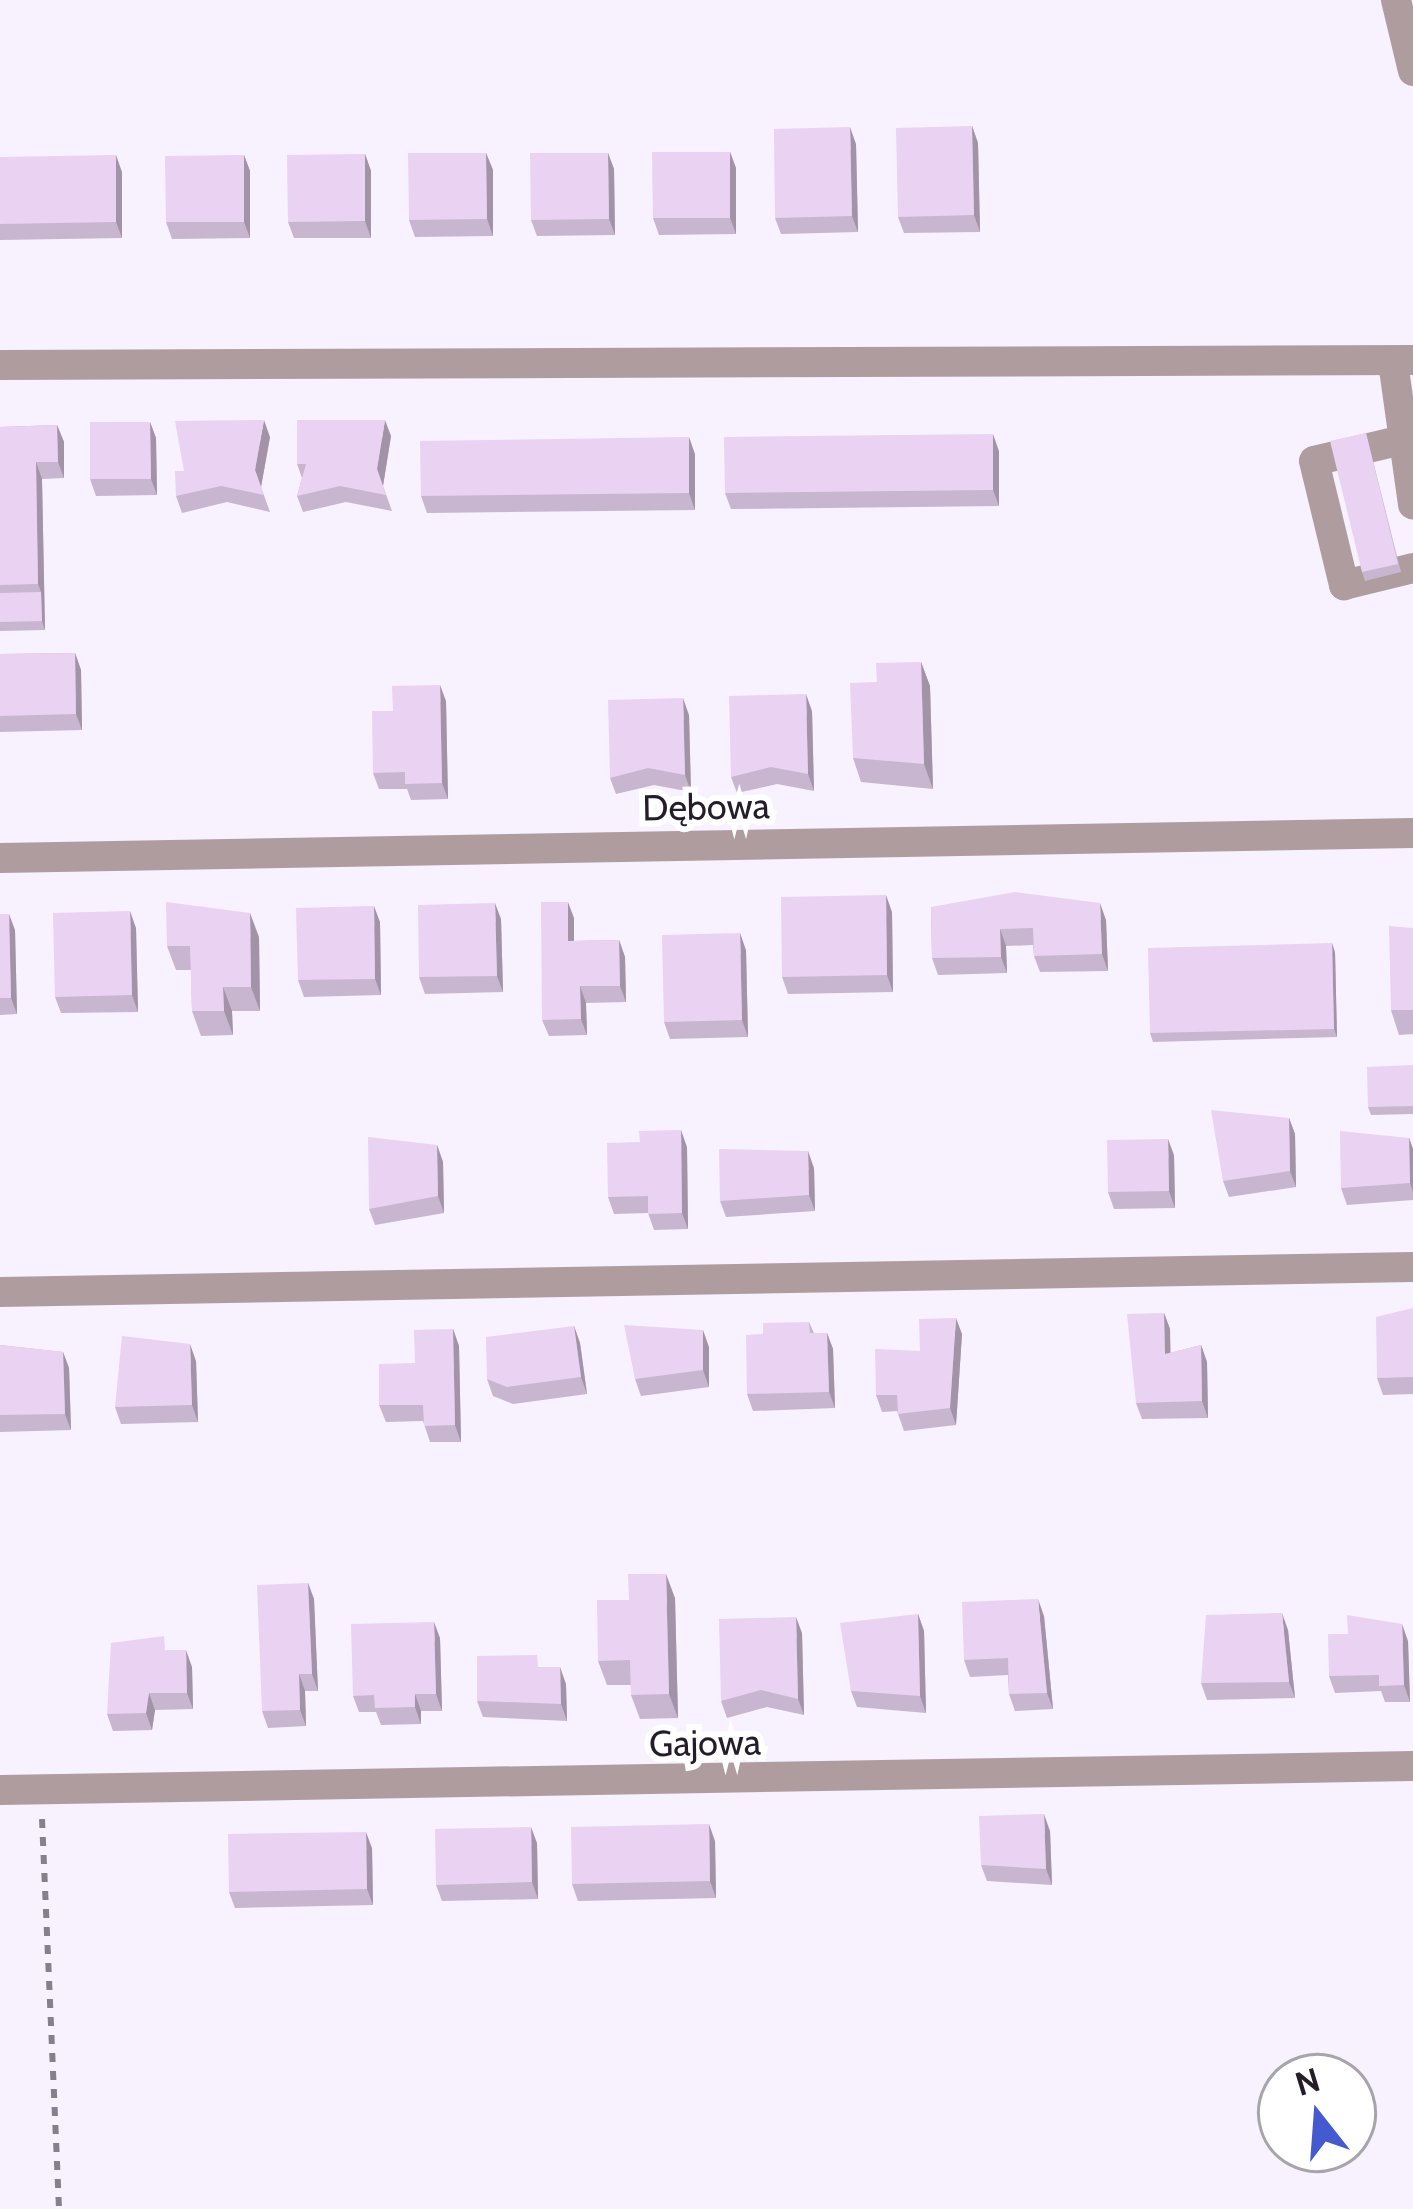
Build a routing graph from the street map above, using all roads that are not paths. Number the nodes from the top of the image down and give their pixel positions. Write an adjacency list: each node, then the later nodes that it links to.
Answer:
1 (1396, 0): 2 (street)
2 (1413, 71)
3 (1403, 361): 4 (street); 5 (street)
4 (0, 365)
5 (1398, 441): 6 (street); 7 (street)
6 (1413, 505)
7 (1413, 568)
8 (1413, 833): 9 (street, Dębowa)
9 (0, 858)
10 (1413, 1267): 11 (street)
11 (0, 1292)
12 (1413, 1766): 13 (street, Gajowa)
13 (0, 1790)

